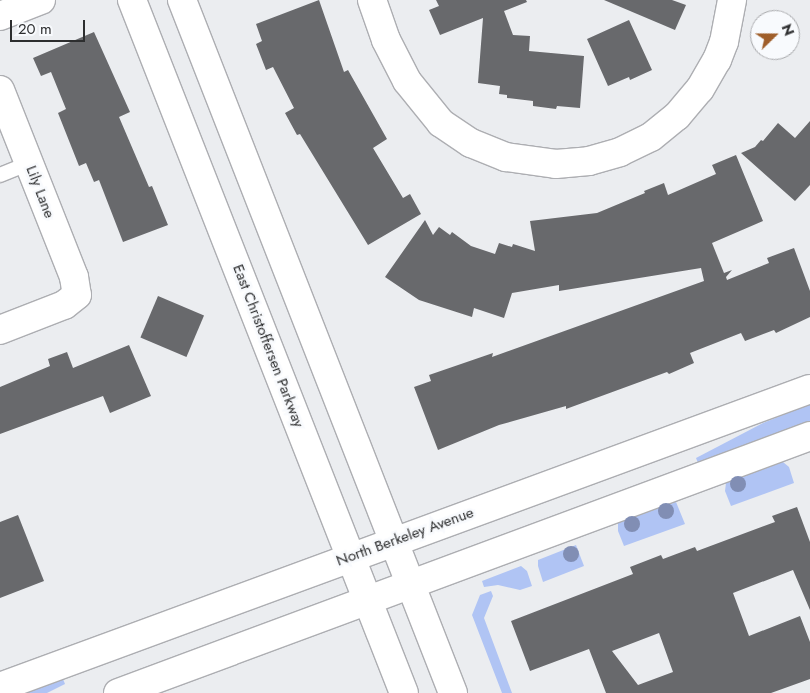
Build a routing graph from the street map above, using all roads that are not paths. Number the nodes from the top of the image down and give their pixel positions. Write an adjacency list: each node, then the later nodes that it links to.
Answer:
1 (41, 0): 6 (street)
2 (132, 0): 14 (street, East Christoffersen Parkway)
3 (372, 0): 4 (street)
4 (732, 0)
5 (178, 1): 13 (street)
6 (0, 16)
7 (0, 90): 8 (street, Lily Lane)
8 (29, 163): 9 (lane); 10 (street, Lily Lane)
9 (0, 175)
10 (0, 330)
11 (810, 389): 13 (street, North Berkeley Avenue)
12 (810, 436): 15 (street)
13 (393, 542): 14 (street, North Berkeley Avenue); 15 (street)
14 (350, 558): 16 (street, East Christoffersen Parkway); 17 (street, North Berkeley Avenue)
15 (410, 585): 16 (street); 20 (street)
16 (368, 602): 18 (street); 19 (street, East Christoffersen Parkway)
17 (0, 687)
18 (118, 693)
19 (404, 693)
20 (453, 693)

